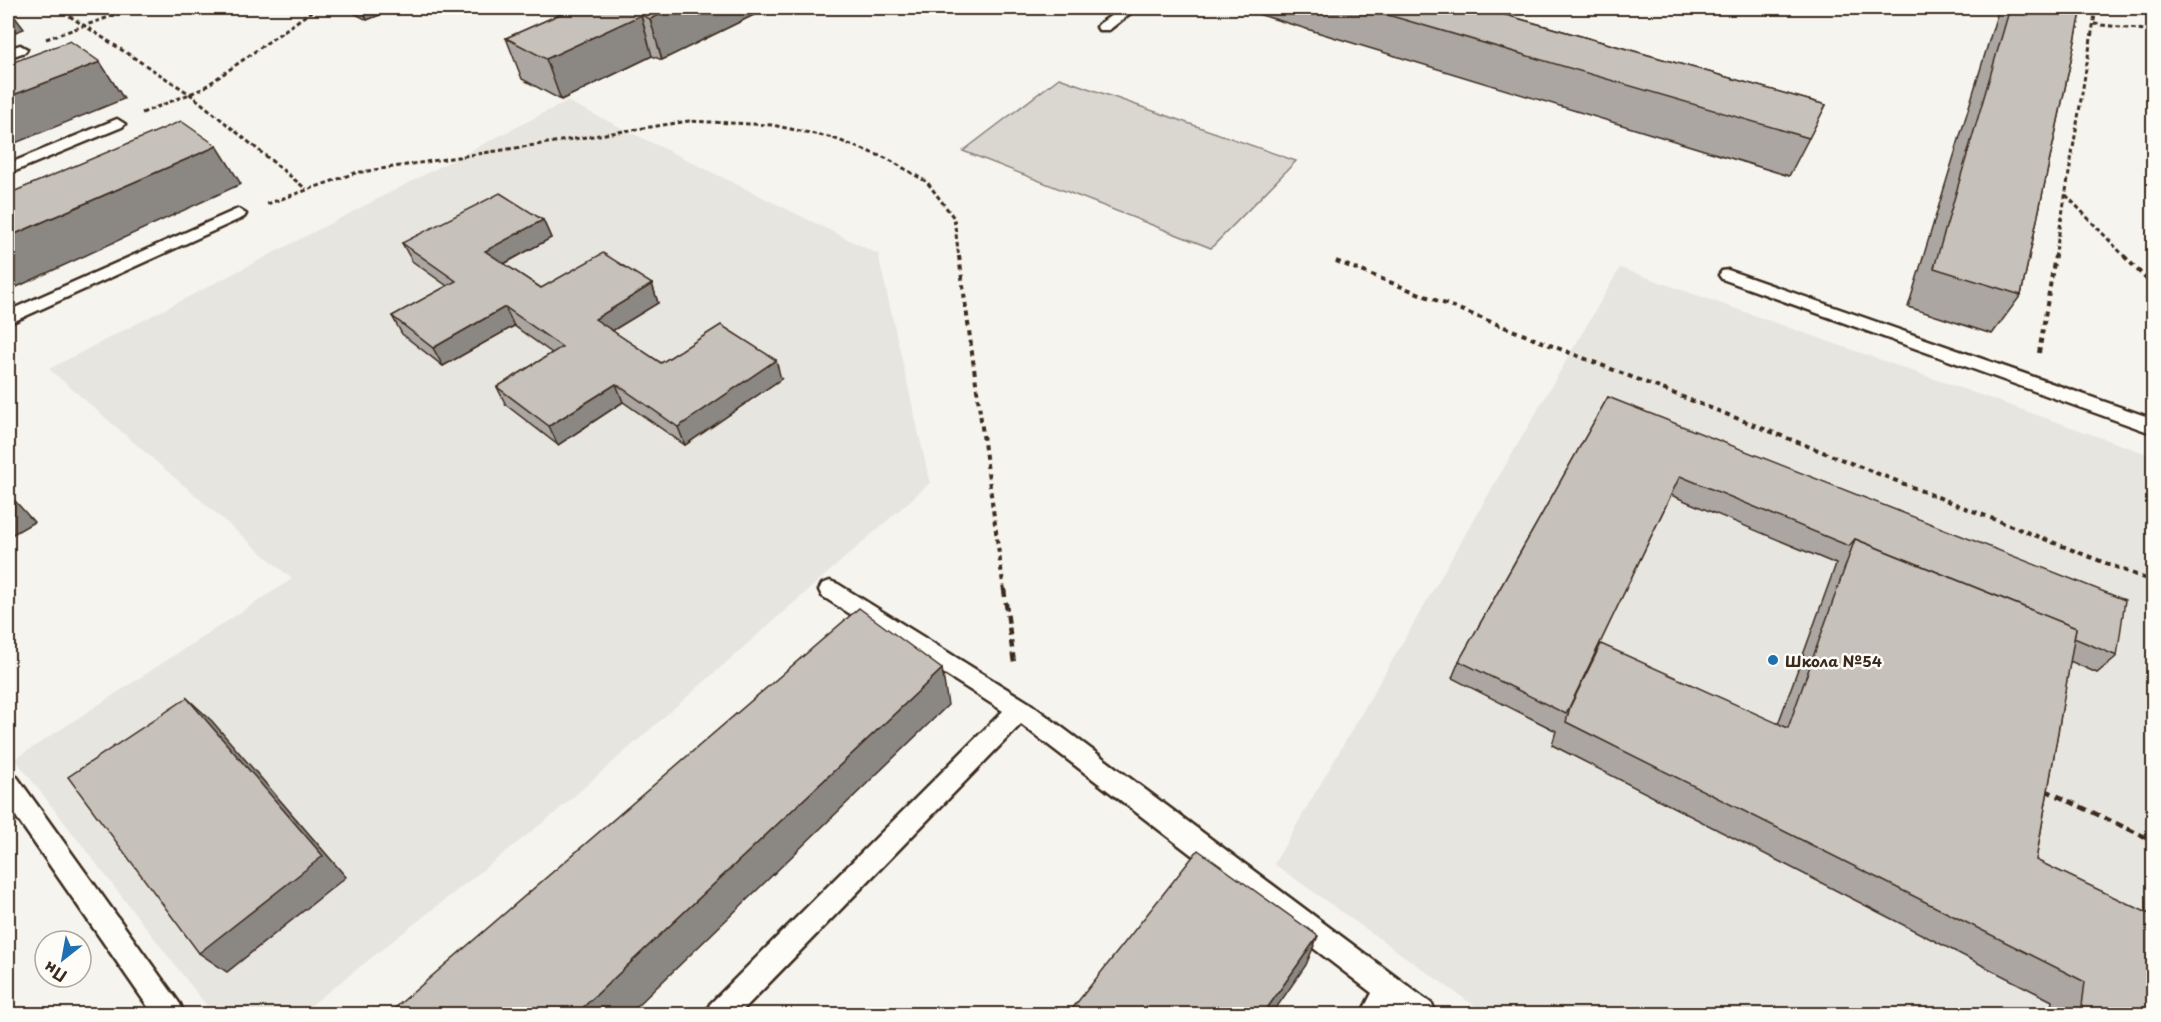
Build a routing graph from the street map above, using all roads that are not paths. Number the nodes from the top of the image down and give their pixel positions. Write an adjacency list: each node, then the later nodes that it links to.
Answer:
1 (1130, 8): 2 (lane)
2 (1104, 27)
3 (117, 124): 4 (lane)
4 (8, 169)
5 (238, 214): 7 (lane)
6 (1728, 275): 8 (lane)
7 (8, 318)
8 (2154, 427)
9 (830, 590): 10 (lane)
10 (1020, 709): 12 (lane); 14 (lane)
11 (8, 785): 13 (lane)
12 (1382, 1003): 15 (lane)
13 (170, 1014)
14 (720, 1014)
15 (1422, 1014)

